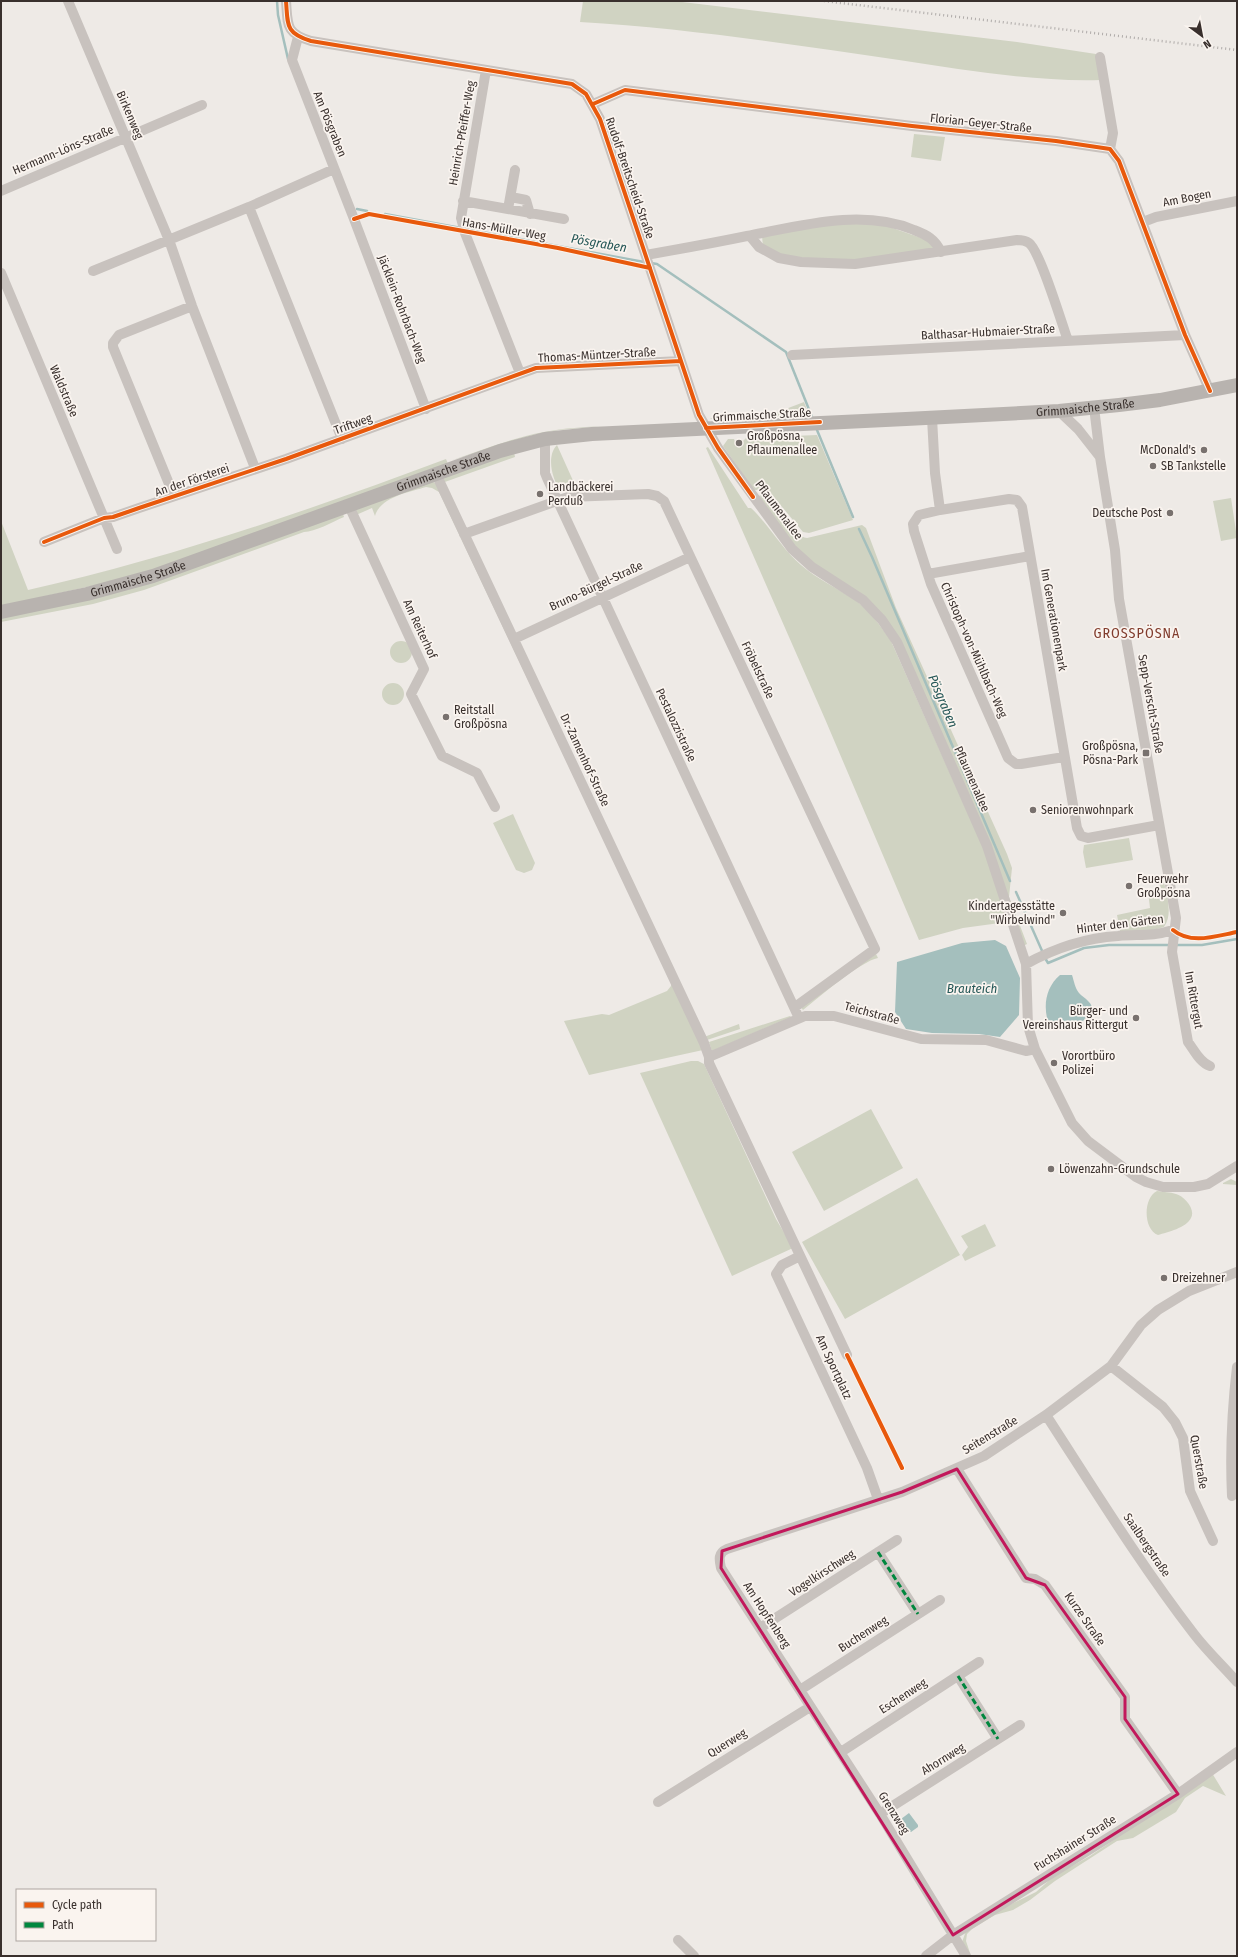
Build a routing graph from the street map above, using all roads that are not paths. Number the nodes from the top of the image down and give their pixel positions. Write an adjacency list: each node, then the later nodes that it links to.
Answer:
1 (68, 1): 8 (street, Birkenweg)
2 (286, 1): 3 (street)
3 (298, 37): 5 (street, Rudolf-Breitscheid-Straße); 10 (street, Am Pösgraben)
4 (1100, 57): 9 (street)
5 (486, 70): 6 (street, Rudolf-Breitscheid-Straße); 14 (street, Heinrich-Pfeiffer-Weg)
6 (592, 104): 9 (street, Florian-Geyer-Straße); 25 (street, Rudolf-Breitscheid-Straße)
7 (202, 105): 8 (street, Hermann-Löns-Straße)
8 (126, 138): 12 (street, Hermann-Löns-Straße); 23 (street, Birkenweg)
9 (1110, 149): 21 (street)
10 (334, 169): 16 (street); 18 (street, Am Pösgraben)
11 (515, 170): 13 (street)
12 (1, 191)
13 (511, 197): 17 (street); 19 (street)
14 (463, 201): 17 (street, Heinrich-Pfeiffer-Weg); 33 (street, Heinrich-Pfeiffer-Weg)
15 (1237, 201): 21 (street, Am Bogen)
16 (249, 207): 23 (street); 41 (street, Triftweg)
17 (508, 209): 19 (street, Heinrich-Pfeiffer-Weg)
18 (352, 214): 37 (street, Jäcklein-Rohrbach-Weg)
19 (530, 214): 20 (street, Heinrich-Pfeiffer-Weg)
20 (564, 219)
21 (1143, 222): 29 (street)
22 (750, 236): 24 (street); 24 (street); 25 (street)
23 (169, 240): 26 (street); 28 (street)
24 (941, 252): 30 (street)
25 (647, 260): 32 (street, Rudolf-Breitscheid-Straße)
26 (93, 271)
27 (1, 274): 51 (street, Waldstraße)
28 (192, 306): 45 (street); 47 (street, An der Försterei)
29 (1185, 334): 30 (street, Balthasar-Hubmaier-Straße); 35 (street)
30 (1068, 341): 31 (street, Balthasar-Hubmaier-Straße)
31 (792, 355)
32 (681, 360): 33 (street, Thomas-Müntzer-Straße); 40 (street, Rudolf-Breitscheid-Straße)
33 (520, 373): 37 (street, Thomas-Müntzer-Straße)
34 (1237, 385): 35 (main road, Grimmaische Straße)
35 (1210, 391): 36 (main road, Grimmaische Straße)
36 (1094, 407): 38 (main road, Grimmaische Straße); 43 (street, Sepp-Verscht-Straße)
37 (426, 408): 41 (street, Triftweg)
38 (1059, 411): 39 (main road, Grimmaische Straße); 43 (street, Sepp-Verscht-Straße)
39 (932, 418): 40 (main road, Grimmaische Straße); 50 (street)
40 (706, 428): 42 (main road, Grimmaische Straße); 65 (street, Pflaumenallee)
41 (342, 439): 44 (street, Triftweg)
42 (545, 439): 46 (main road, Grimmaische Straße); 48 (street, Pestalozzistraße)
43 (1100, 457): 63 (street, Sepp-Verscht-Straße)
44 (286, 459): 45 (street, An der Försterei)
45 (255, 468): 47 (street, An der Försterei)
46 (436, 474): 49 (main road, Grimmaische Straße); 52 (street, Dr.-Zamenhof-Straße)
47 (174, 496): 51 (street, An der Försterei)
48 (557, 499): 52 (street, Fröbelstraße); 56 (street, Fröbelstraße); 58 (street, Pestalozzistraße)
49 (349, 506): 59 (main road, Grimmaische Straße); 62 (street, Am Reiterhof)
50 (940, 510): 55 (street, Im Generationenpark); 57 (street, Christoph-von-Mühlbach-Weg)
51 (104, 518): 53 (street); 54 (street, Waldstraße)
52 (464, 534): 60 (street, Dr.-Zamenhof-Straße)
53 (44, 542)
54 (117, 549)
55 (1030, 556): 57 (street); 61 (street, Im Generationenpark)
56 (690, 557): 58 (street, Bruno-Bürgel-Straße); 66 (street, Fröbelstraße)
57 (928, 574): 61 (street, Christoph-von-Mühlbach-Weg)
58 (601, 598): 60 (street, Bruno-Bürgel-Straße); 66 (street, Pestalozzistraße)
59 (1, 612)
60 (514, 639): 69 (street, Dr.-Zamenhof-Straße)
61 (1064, 757): 63 (street, Im Generationenpark)
62 (496, 807)
63 (1159, 825): 64 (street, Sepp-Verscht-Straße)
64 (1173, 930): 65 (street, Hinter den Gärten); 70 (street, Im Rittergut)
65 (1026, 964): 68 (street, Pflaumenallee)
66 (795, 1007): 67 (street, Pestalozzistraße)
67 (799, 1018): 68 (street, Teichstraße); 69 (street, Teichstraße)
68 (1035, 1049): 71 (street, Pflaumenallee)
69 (709, 1057): 72 (street, Am Sportplatz)
70 (1210, 1066)
71 (1236, 1169)
72 (800, 1256): 74 (street, Am Sportplatz); 80 (street, Am Sportplatz)
73 (1237, 1272): 75 (street, Seitenstraße)
74 (847, 1355)
75 (1111, 1366): 77 (street, Seitenstraße); 82 (street, Querstraße)
76 (1237, 1367): 79 (street)
77 (1046, 1415): 78 (street, Seitenstraße); 90 (street, Saalbergstraße)
78 (956, 1469): 80 (street, Seitenstraße); 97 (street, Kurze Straße)
79 (1232, 1496)
80 (878, 1500): 84 (street, Seitenstraße)
81 (897, 1540): 83 (street, Vogelkirschweg)
82 (1213, 1541)
83 (878, 1552): 86 (street); 87 (street, Vogelkirschweg)
84 (720, 1556): 87 (street, Am Hopfenberg)
85 (940, 1600): 86 (street, Buchenweg)
86 (918, 1614): 91 (street, Buchenweg)
87 (760, 1628): 91 (street, Am Hopfenberg)
88 (979, 1662): 89 (street, Eschenweg)
89 (958, 1676): 94 (street); 95 (street, Eschenweg)
90 (1237, 1682)
91 (798, 1688): 92 (street, Grenzweg)
92 (810, 1707): 95 (street, Grenzweg); 98 (street, Querweg)
93 (1020, 1725): 94 (street, Ahornweg)
94 (998, 1739): 99 (street, Ahornweg)
95 (841, 1752): 99 (street, Grenzweg)
96 (1237, 1752): 97 (street, Fuchshainer Straße)
97 (1178, 1794): 100 (street, Fuchshainer Straße)
98 (658, 1802)
99 (880, 1814): 100 (street, Grenzweg)
100 (953, 1935): 103 (street, Fuchshainer Straße); 104 (street, Grenzweg)
101 (678, 1940): 102 (street)
102 (694, 1956)
103 (926, 1956)
104 (966, 1956)

